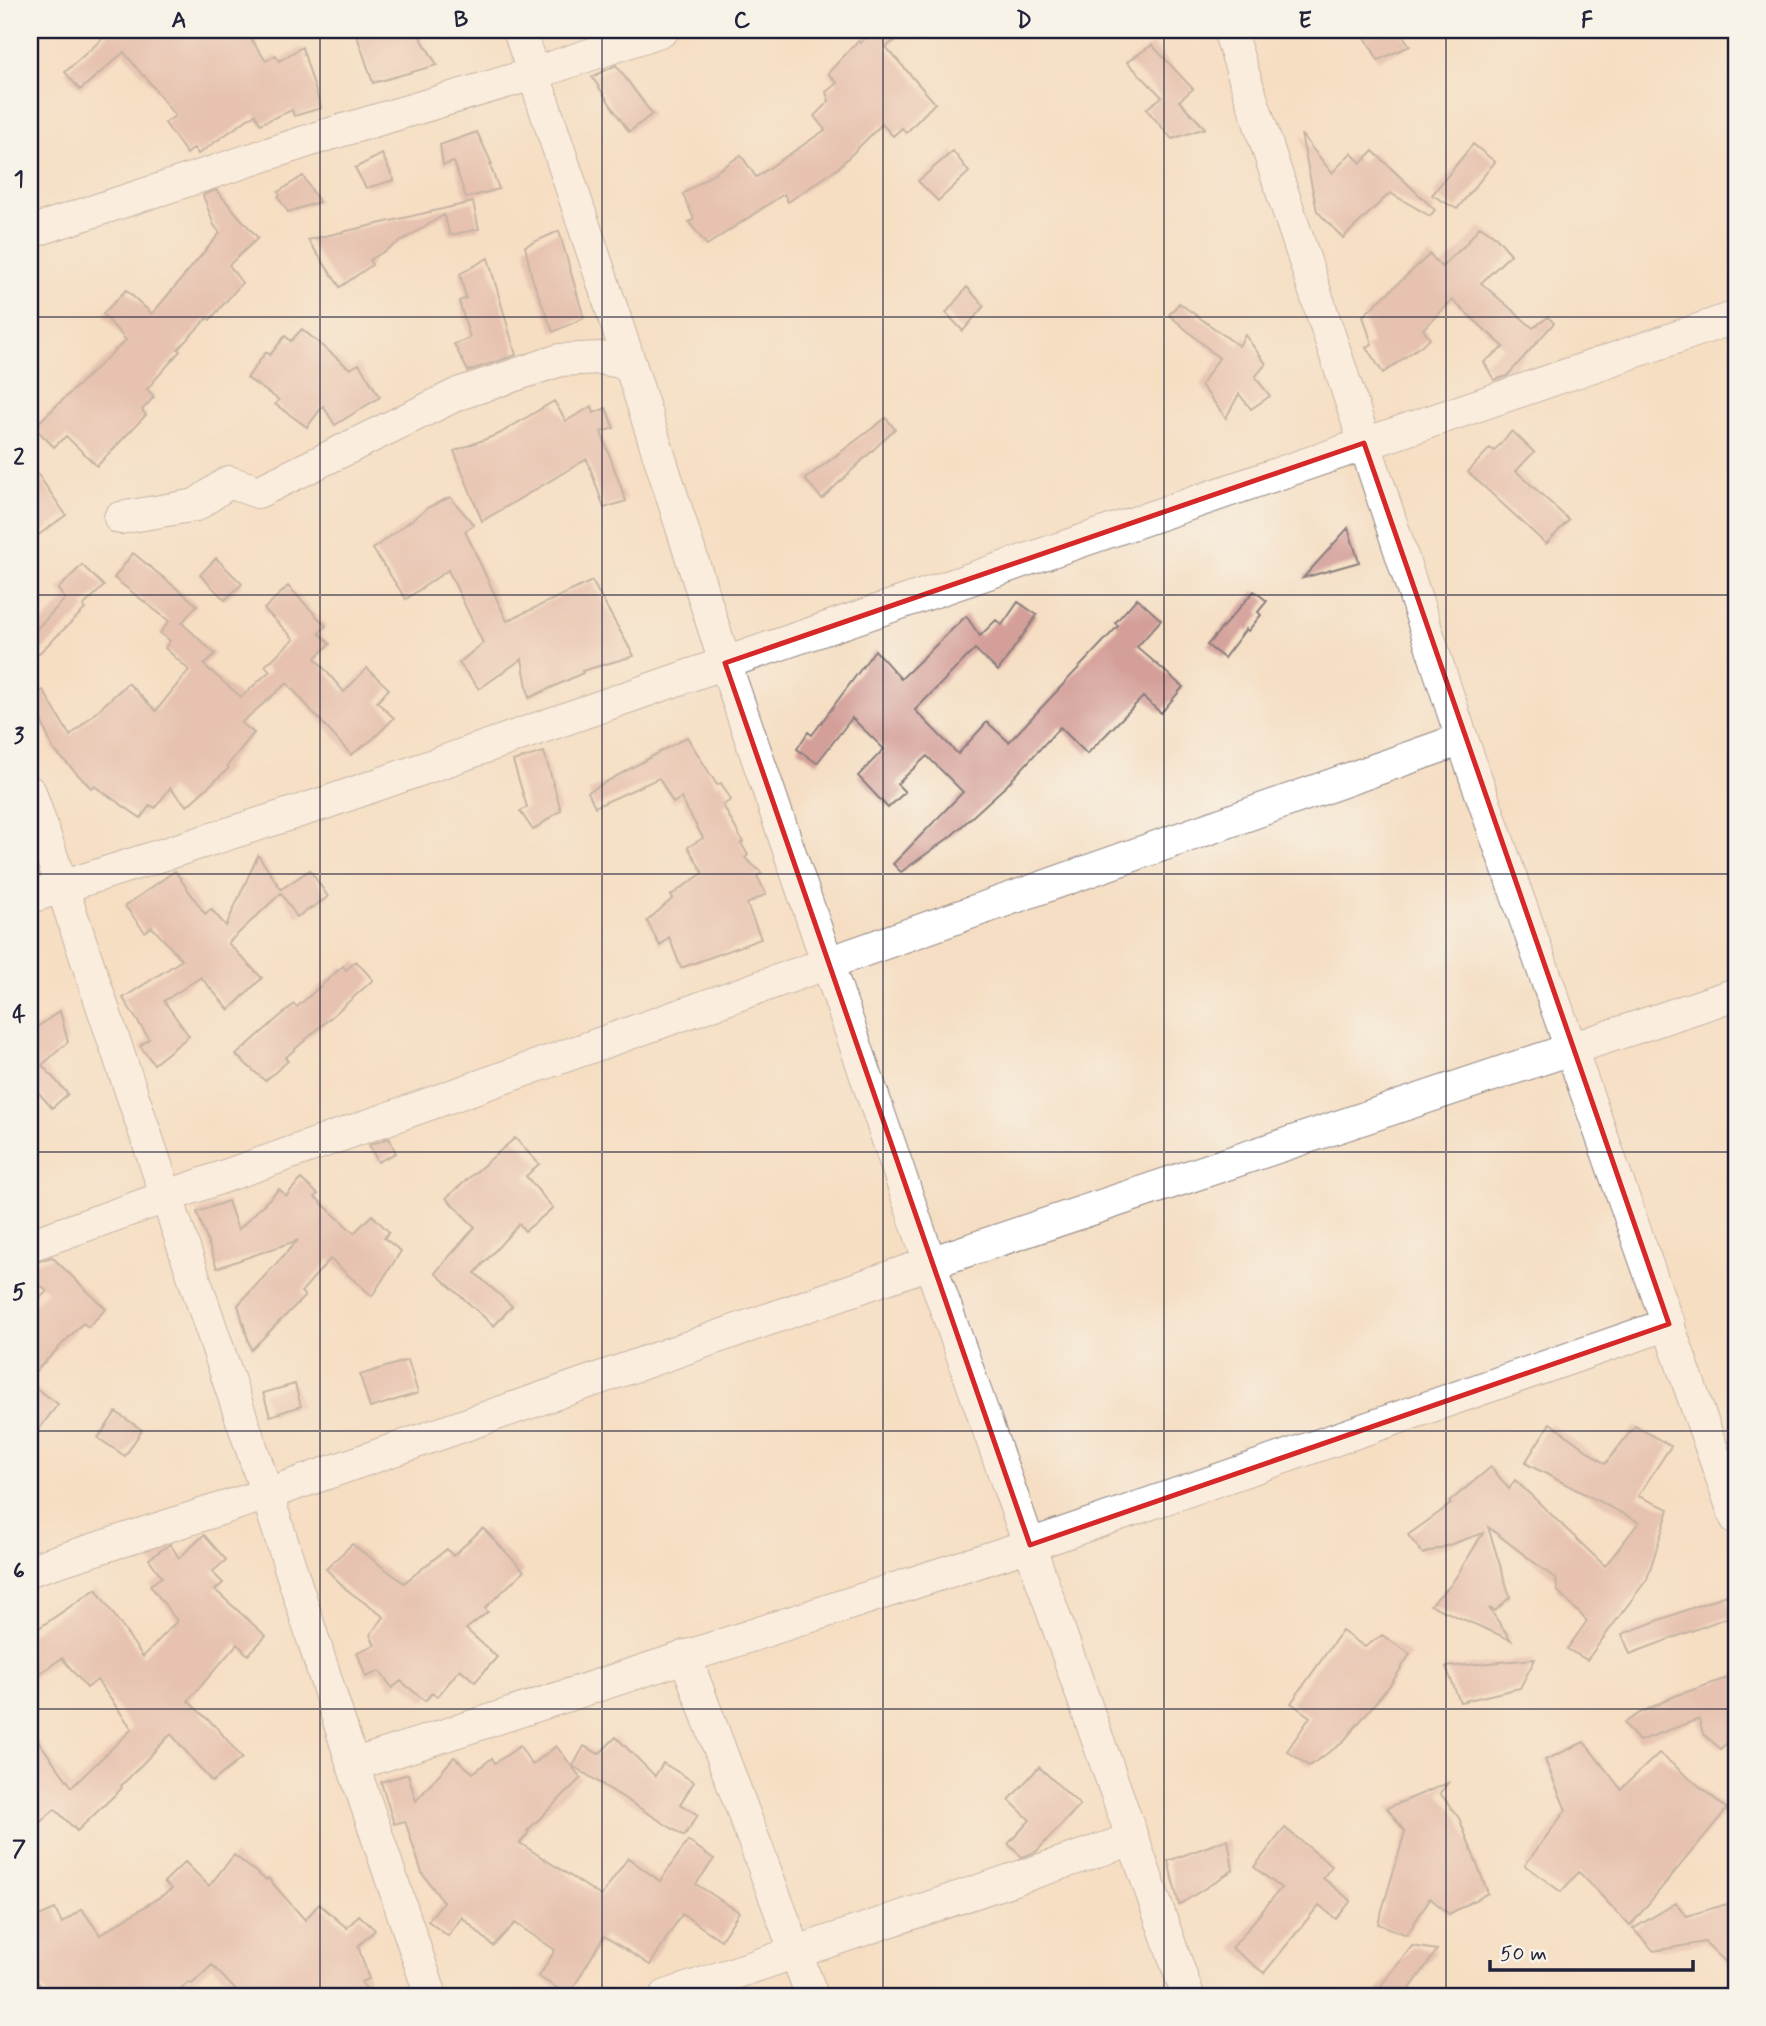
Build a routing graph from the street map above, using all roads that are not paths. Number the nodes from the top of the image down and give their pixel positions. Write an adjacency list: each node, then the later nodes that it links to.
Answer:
1 (519, 30): 4 (street)
2 (663, 30): 4 (street)
3 (1229, 30): 8 (street)
4 (533, 74): 5 (street); 7 (street)
5 (30, 232)
6 (1736, 317): 8 (street)
7 (630, 363): 9 (street); 10 (street)
8 (1364, 443): 10 (street); 11 (street)
9 (120, 518)
10 (725, 663): 13 (street); 15 (street)
11 (1462, 739): 15 (street); 17 (street)
12 (30, 792): 13 (street)
13 (61, 887): 14 (street); 18 (street)
14 (30, 897)
15 (828, 963): 18 (street); 20 (street)
16 (1736, 994): 17 (street)
17 (1571, 1048): 20 (street); 21 (street)
18 (166, 1196): 19 (street); 22 (street)
19 (30, 1245)
20 (930, 1263): 22 (street); 24 (street)
21 (1669, 1324): 23 (street); 24 (street)
22 (267, 1494): 25 (street); 27 (street)
23 (1736, 1518)
24 (1030, 1545): 26 (street); 28 (street)
25 (30, 1570)
26 (685, 1656): 27 (street); 29 (street)
27 (353, 1765): 30 (street)
28 (1133, 1839): 29 (street); 33 (street)
29 (796, 1953): 31 (street); 32 (street)
30 (431, 1996)
31 (666, 1996)
32 (812, 1996)
33 (1188, 1996)

